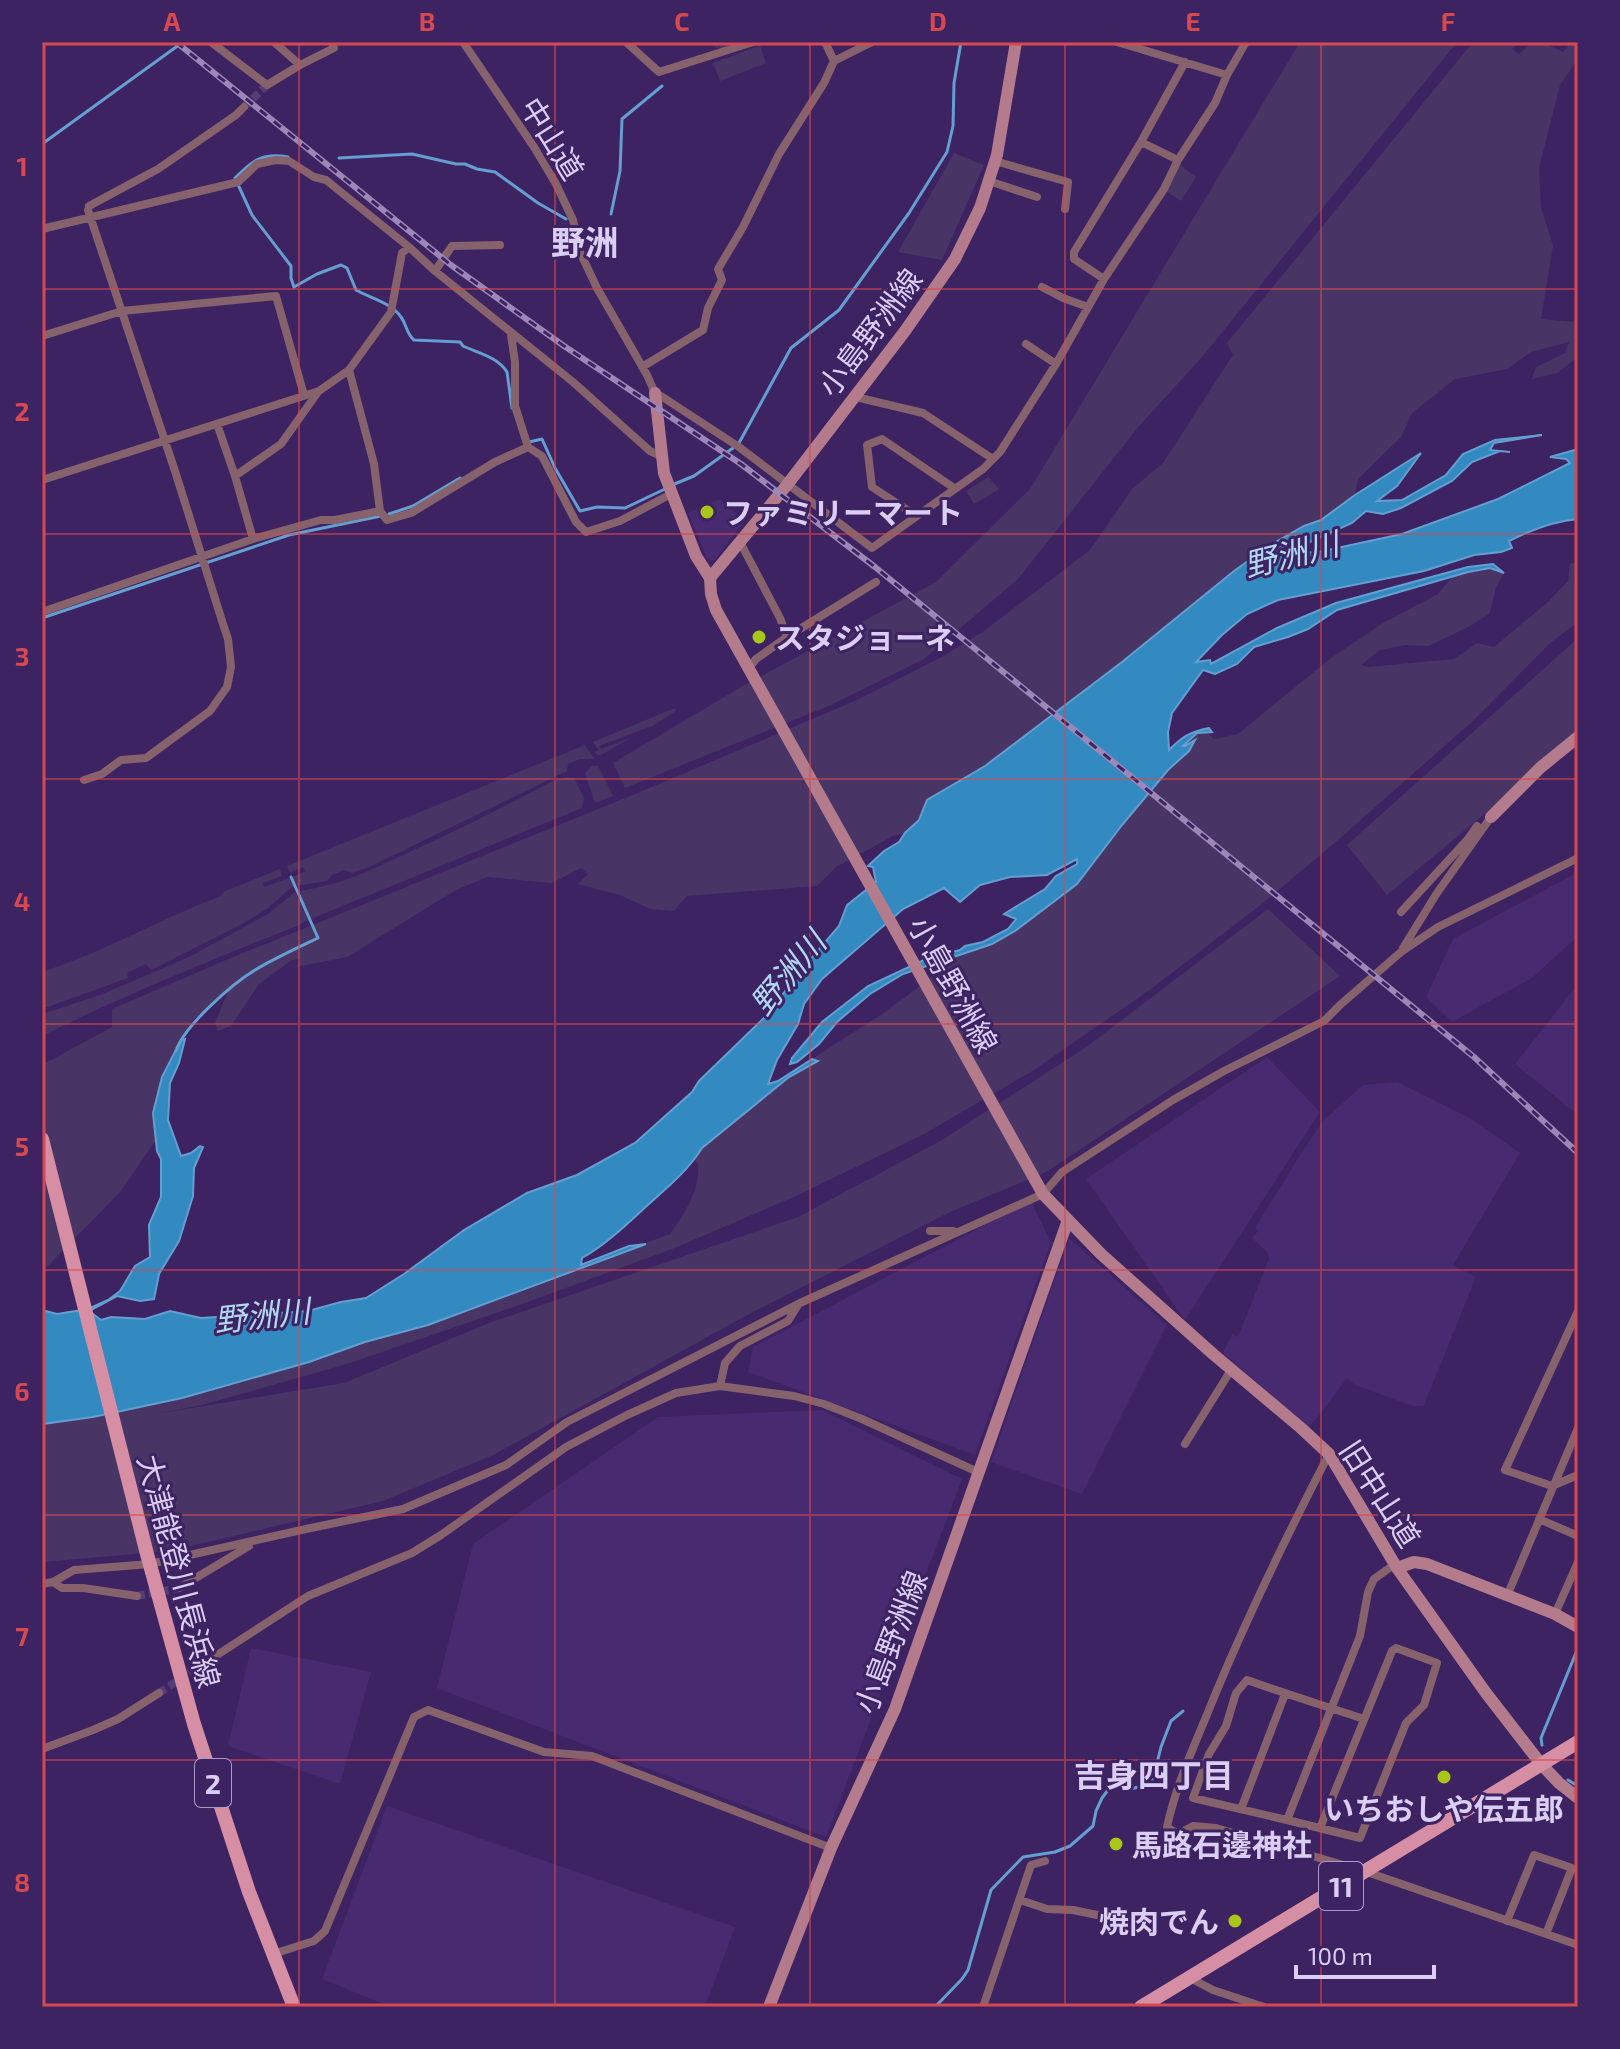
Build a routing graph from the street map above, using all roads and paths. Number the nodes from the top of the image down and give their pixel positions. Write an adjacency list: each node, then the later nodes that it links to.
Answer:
1 (211, 42): 14 (street)
2 (274, 42): 14 (street)
3 (332, 42): 14 (street)
4 (463, 42): 36 (street, 中山道)
5 (626, 42): 6 (street)
6 (753, 42)
7 (825, 42): 12 (street)
8 (872, 42): 12 (street)
9 (1016, 42): 19 (main road, 小島野洲線)
10 (1117, 42): 13 (street)
11 (1246, 42): 15 (street)
12 (834, 61): 36 (street)
13 (1185, 62): 15 (street); 17 (street)
14 (300, 65)
15 (1227, 75): 18 (street)
16 (244, 107): 23 (street)
17 (1141, 142): 18 (street); 28 (street)
18 (1178, 160): 28 (street)
19 (995, 161): 20 (main road, 小島野洲線); 22 (street)
20 (989, 181): 21 (street); 40 (main road, 小島野洲線)
21 (1037, 197)
22 (1065, 209)
23 (89, 212): 24 (street); 26 (street); 31 (street)
24 (42, 229)
25 (500, 245): 27 (street)
26 (409, 247): 27 (street); 37 (street)
27 (435, 271): 32 (street)
28 (1104, 279): 30 (street)
29 (1042, 287): 30 (street)
30 (1088, 307): 35 (street)
31 (122, 311): 33 (street); 41 (street); 43 (street)
32 (511, 334): 44 (street); 45 (street)
33 (42, 336)
34 (1026, 344): 35 (street)
35 (1056, 364): 46 (street)
36 (642, 367): 39 (street, 中山道)
37 (349, 370): 38 (street); 52 (street)
38 (319, 391): 41 (street); 47 (street)
39 (655, 393): 45 (main road); 49 (street)
40 (855, 394): 46 (street); 49 (main road, 小島野洲線)
41 (304, 395): 42 (street)
42 (217, 424): 43 (street); 47 (street)
43 (164, 440): 48 (street); 56 (street)
44 (527, 444): 51 (street); 52 (street)
45 (661, 456): 51 (main road)
46 (993, 459): 50 (street)
47 (235, 476): 54 (street)
48 (42, 480)
49 (787, 485): 53 (street); 55 (main road, 小島野洲線)
50 (954, 488): 53 (street); 53 (street)
51 (670, 489): 57 (main road)
52 (380, 511): 54 (street)
53 (915, 515)
54 (253, 539): 56 (street)
55 (740, 542): 57 (main road, 小島野洲線); 60 (street)
56 (203, 562): 59 (street); 63 (street)
57 (710, 578): 61 (main road, 小島野洲線)
58 (876, 582): 60 (street)
59 (42, 612)
60 (787, 637): 61 (street)
61 (751, 672): 70 (main road, 小島野洲線)
62 (1578, 737): 64 (main road)
63 (84, 780)
64 (1491, 817): 68 (street)
65 (1477, 826): 67 (street)
66 (1578, 858): 68 (street)
67 (1401, 912)
68 (1401, 952): 70 (street)
69 (42, 1139): 87 (main road, 大津能登川長浜線 / 2)
70 (1043, 1194): 71 (main road, 小島野洲線); 73 (street)
71 (1068, 1220): 76 (main road, 旧中山道); 81 (main road, 小島野洲線)
72 (930, 1231): 73 (street)
73 (958, 1231): 74 (street)
74 (800, 1303): 77 (street); 86 (street)
75 (1578, 1311): 83 (street)
76 (1231, 1370): 79 (street); 80 (main road, 旧中山道)
77 (720, 1386): 81 (street); 97 (street)
78 (1578, 1428): 83 (street)
79 (1185, 1444)
80 (1329, 1454): 89 (main road, 旧中山道); 112 (street)
81 (980, 1473): 109 (main road, 小島野洲線)
82 (1578, 1475): 83 (street)
83 (1552, 1486): 84 (street)
84 (1539, 1519): 85 (street); 94 (street)
85 (1578, 1536)
86 (257, 1541): 87 (street); 92 (street)
87 (149, 1559): 90 (street); 118 (main road, 大津能登川長浜線 / 2)
88 (1578, 1562): 95 (street)
89 (1396, 1566): 94 (main road); 100 (street); 104 (main road, 旧中山道)
90 (53, 1582): 91 (street); 93 (street)
91 (42, 1584)
92 (179, 1588)
93 (137, 1596)
94 (1507, 1596): 95 (main road)
95 (1555, 1614): 96 (main road)
96 (1578, 1627)
97 (197, 1668)
98 (159, 1693): 103 (street)
99 (1285, 1694): 100 (street); 106 (street); 106 (street)
100 (1330, 1708): 101 (street); 107 (street)
101 (1364, 1719): 108 (street); 108 (street)
102 (1578, 1742): 104 (main road, 11)
103 (42, 1749)
104 (1541, 1764): 105 (main road, 旧中山道); 112 (main road, 11)
105 (1578, 1798)
106 (1241, 1809): 107 (street)
107 (1287, 1820): 108 (street)
108 (1320, 1828)
109 (831, 1848): 118 (street); 121 (main road, 小島野洲線)
110 (1045, 1861): 113 (street)
111 (1575, 1869): 115 (street); 116 (street)
112 (1364, 1871): 115 (street); 119 (main road, 11)
113 (1020, 1900): 114 (street); 122 (street)
114 (1107, 1917)
115 (1507, 1921): 116 (street)
116 (1546, 1934): 117 (street)
117 (1578, 1945)
118 (273, 1954): 120 (main road, 大津能登川長浜線 / 2)
119 (1189, 1978): 123 (main road, 11); 124 (street)
120 (294, 2007)
121 (769, 2007)
122 (983, 2007)
123 (1141, 2007)
124 (1264, 2007)

